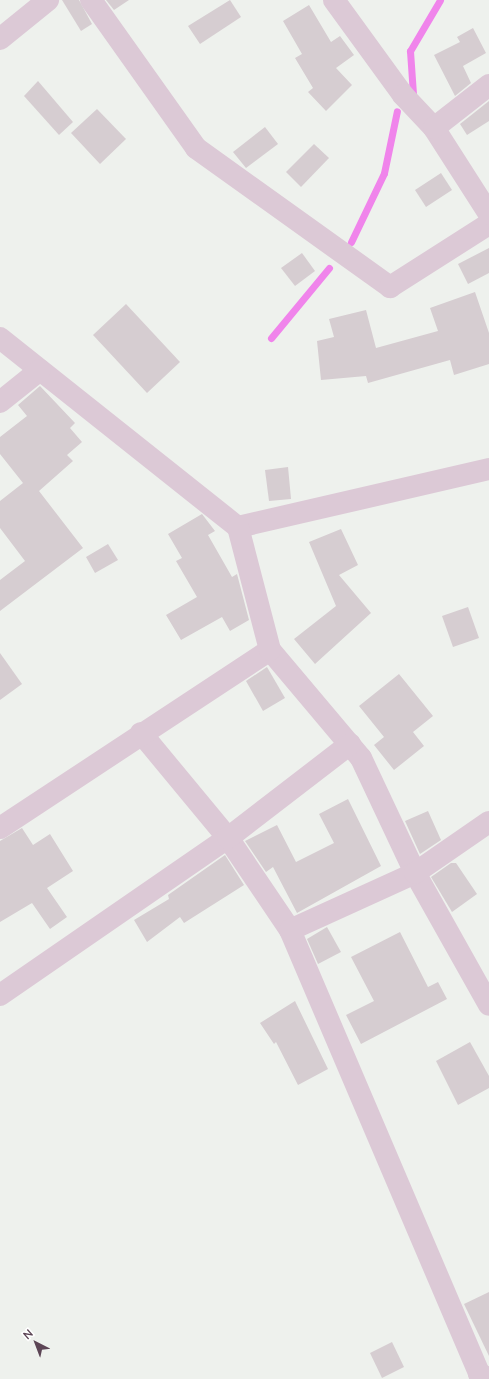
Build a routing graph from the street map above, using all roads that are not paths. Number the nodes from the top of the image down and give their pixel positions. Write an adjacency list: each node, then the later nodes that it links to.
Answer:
1 (48, 0): 4 (street)
2 (91, 0): 8 (street)
3 (334, 0): 6 (street)
4 (0, 39)
5 (489, 85): 6 (street)
6 (434, 128): 7 (street)
7 (489, 214)
8 (489, 224)
9 (0, 338): 10 (street)
10 (40, 370): 11 (street); 13 (street)
11 (0, 402)
12 (489, 469): 13 (street)
13 (238, 528): 14 (street)
14 (270, 650): 15 (street); 16 (street)
15 (141, 733): 18 (street); 19 (street)
16 (350, 744): 19 (street); 20 (street)
17 (489, 822): 20 (street)
18 (0, 828)
19 (228, 838): 21 (street); 22 (street)
20 (416, 874): 21 (street); 23 (street)
21 (290, 930): 24 (street)
22 (0, 995)
23 (489, 1005)
24 (489, 1378)

